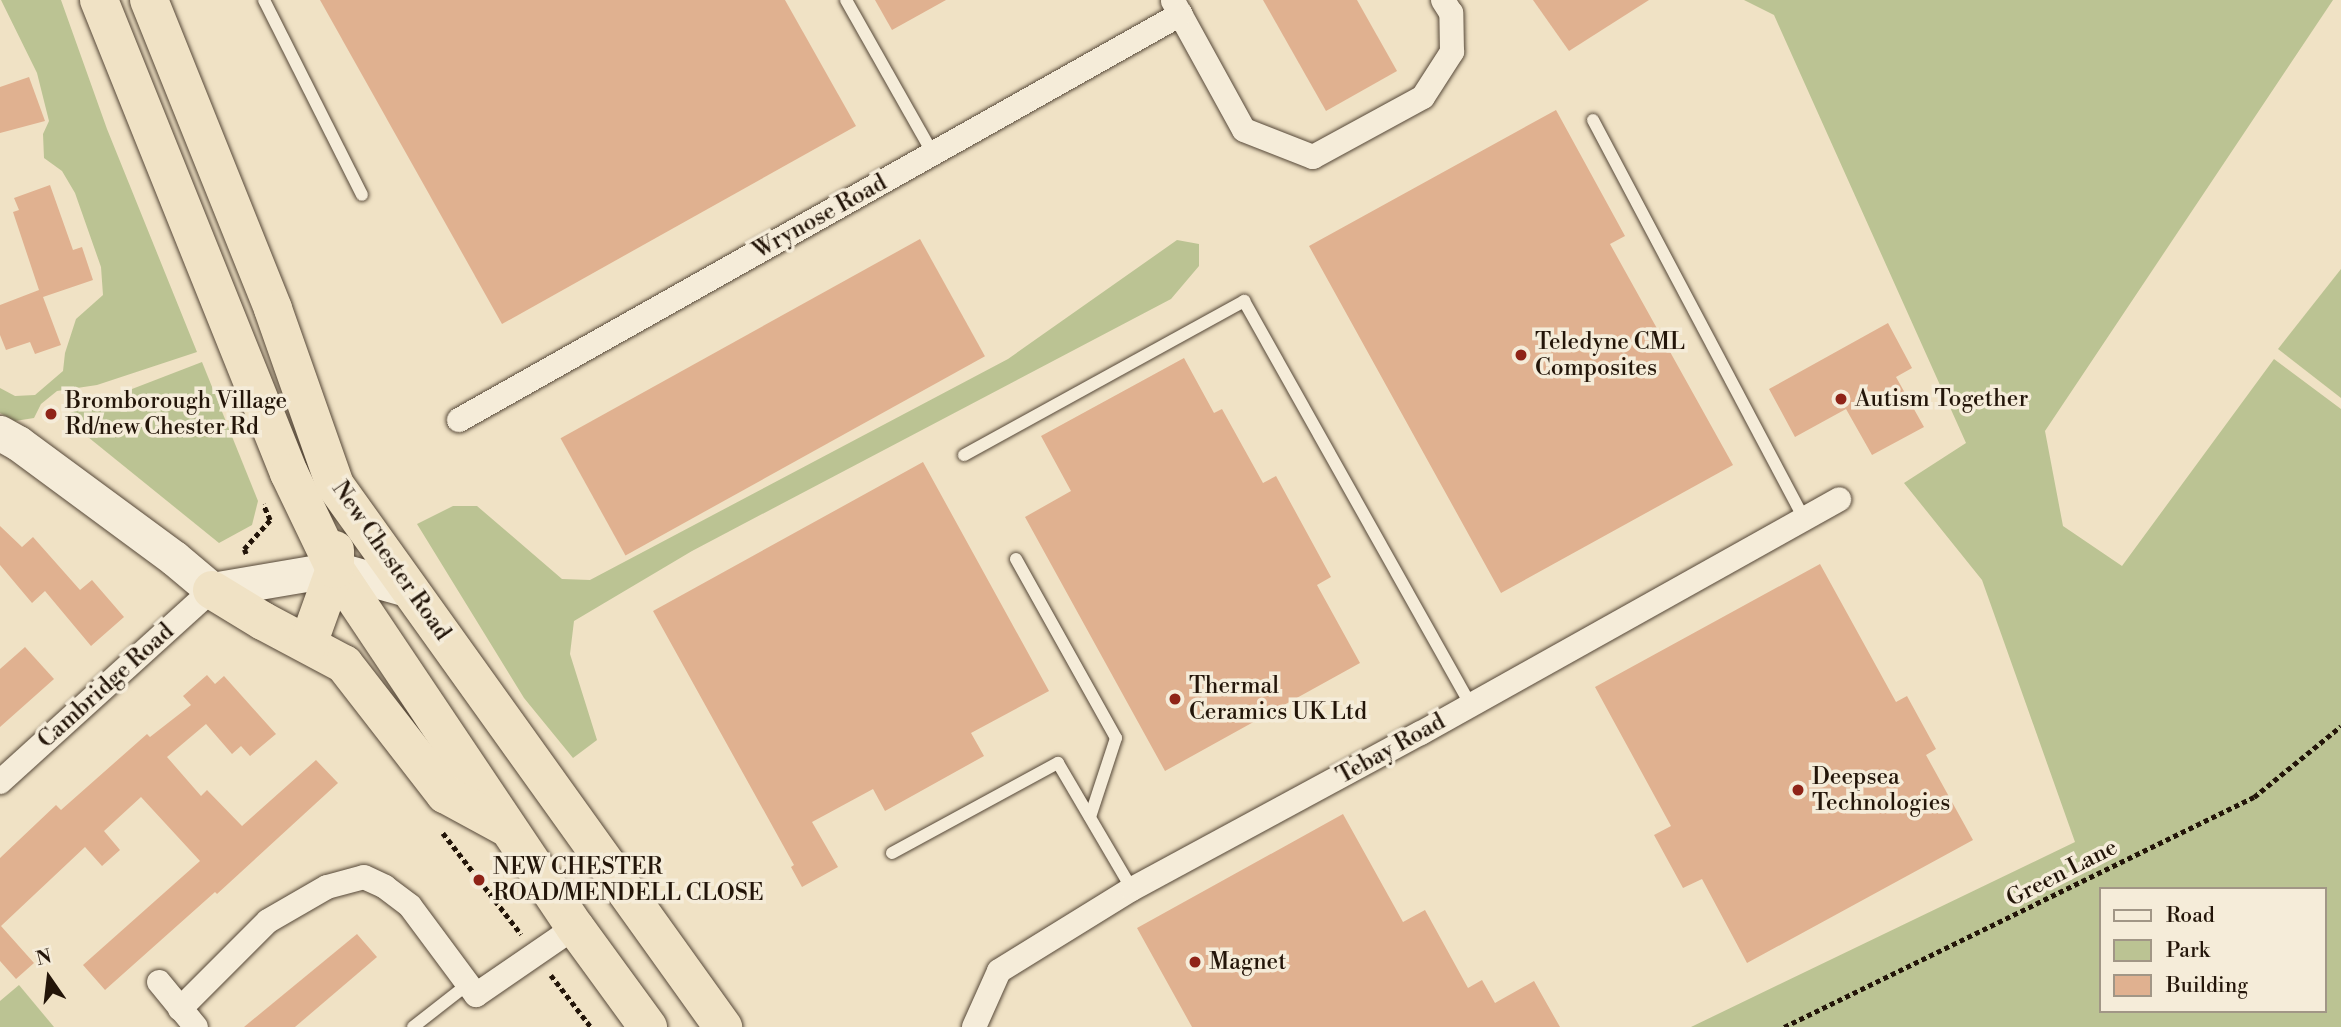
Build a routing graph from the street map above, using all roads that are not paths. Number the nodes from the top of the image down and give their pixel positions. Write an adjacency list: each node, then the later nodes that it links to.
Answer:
1 (99, 0): 9 (highway, New Chester Road)
2 (107, 0): 9 (street)
3 (149, 0): 15 (highway, New Chester Road)
4 (264, 0): 11 (lane)
5 (846, 0): 10 (lane)
6 (1443, 0): 7 (street)
7 (1177, 7): 10 (street, Wrynose Road)
8 (1593, 120): 17 (lane)
9 (148, 121): 19 (highway, New Chester Road)
10 (933, 153): 12 (street, Wrynose Road)
11 (362, 195)
12 (459, 420)
13 (0, 433): 20 (street)
14 (964, 455): 23 (lane)
15 (335, 485): 19 (highway); 21 (highway, New Chester Road)
16 (1839, 499): 17 (street, Tebay Road)
17 (1804, 518): 23 (street, Tebay Road)
18 (1016, 559): 25 (lane)
19 (335, 569): 20 (street); 21 (street); 22 (highway); 26 (highway, New Chester Road)
20 (212, 590): 22 (highway); 24 (street, Cambridge Road)
21 (410, 590): 35 (highway, New Chester Road)
22 (307, 644): 26 (highway)
23 (1471, 705): 28 (street, Tebay Road)
24 (0, 782)
25 (1090, 817): 27 (lane); 28 (lane)
26 (509, 829): 29 (highway, New Chester Road)
27 (892, 853)
28 (1132, 889): 36 (street, Tebay Road)
29 (575, 927): 31 (street); 34 (highway, New Chester Road)
30 (159, 982): 32 (street)
31 (468, 984): 32 (street); 33 (lane)
32 (188, 1018)
33 (413, 1027)
34 (648, 1027)
35 (723, 1027)
36 (974, 1027)

